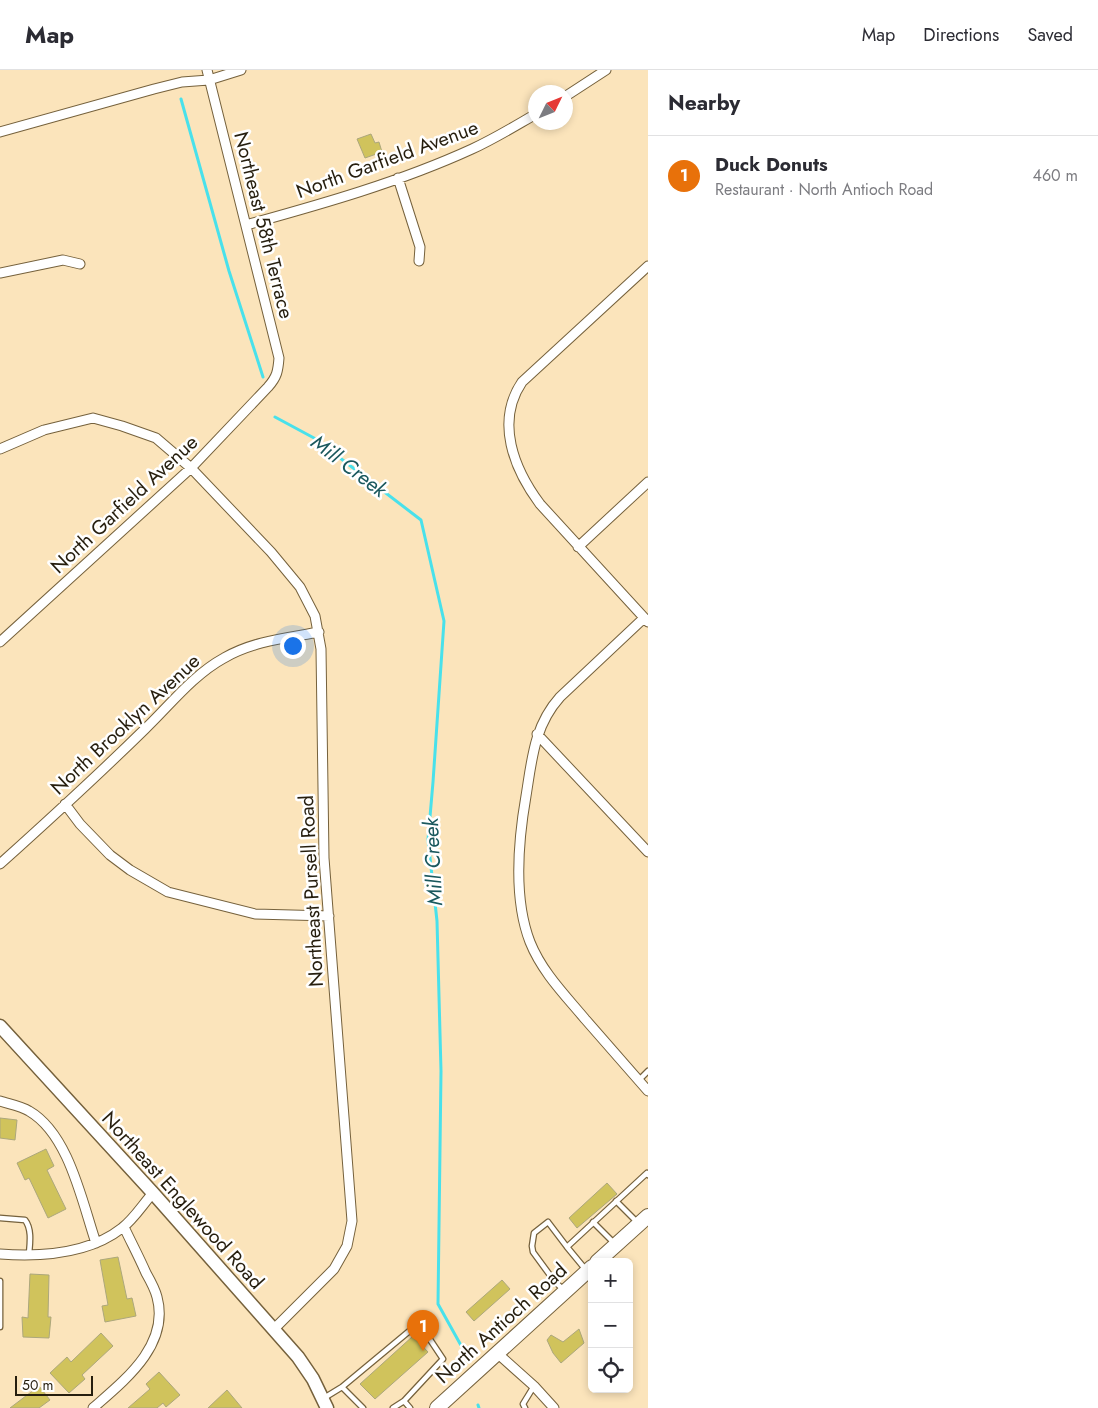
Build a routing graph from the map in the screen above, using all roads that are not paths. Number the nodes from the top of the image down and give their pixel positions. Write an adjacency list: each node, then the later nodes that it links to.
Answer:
1 (207, 70): 4 (street, Northeast 58th Terrace)
2 (241, 70): 4 (street)
3 (606, 70): 5 (street)
4 (209, 80): 7 (street); 9 (street, Northeast 58th Terrace)
5 (573, 91)
6 (528, 118): 8 (street, North Garfield Avenue)
7 (0, 132)
8 (398, 178): 9 (street, North Garfield Avenue); 10 (street)
9 (246, 225): 14 (street, Northeast 58th Terrace)
10 (419, 261)
11 (80, 264): 13 (street)
12 (648, 266): 18 (street)
13 (0, 273)
14 (268, 387): 16 (street, North Garfield Avenue)
15 (0, 449): 16 (street, Northeast Pursell Road)
16 (191, 468): 20 (street, Northeast Pursell Road); 21 (street, North Garfield Avenue)
17 (648, 482): 18 (street)
18 (578, 547): 19 (street)
19 (646, 620): 22 (street)
20 (319, 632): 23 (street, North Brooklyn Avenue); 26 (street, Northeast Pursell Road)
21 (0, 642)
22 (537, 734): 24 (street); 29 (street)
23 (65, 804): 25 (street, North Brooklyn Avenue); 26 (street)
24 (648, 852)
25 (0, 864)
26 (329, 916): 50 (street, Northeast Pursell Road)
27 (0, 1026): 33 (main road, Northeast Englewood Road)
28 (648, 1071): 29 (lane)
29 (638, 1080): 30 (street)
30 (648, 1091)
31 (0, 1101): 39 (street)
32 (648, 1175): 34 (lane)
33 (153, 1193): 38 (street); 50 (main road, Northeast Englewood Road)
34 (616, 1201): 36 (lane); 37 (lane)
35 (0, 1218): 43 (lane)
36 (643, 1220): 40 (main road, North Antioch Road)
37 (593, 1222): 40 (lane); 41 (lane)
38 (124, 1227): 39 (street); 56 (street)
39 (96, 1243): 43 (street)
40 (616, 1245): 44 (main road, North Antioch Road)
41 (567, 1247): 45 (lane); 48 (lane)
42 (0, 1254): 43 (street)
43 (29, 1254)
44 (602, 1258)
45 (588, 1264)
46 (588, 1271): 48 (main road, North Antioch Road)
47 (0, 1281): 49 (lane)
48 (565, 1291): 51 (main road, North Antioch Road)
49 (0, 1327)
50 (274, 1329): 55 (main road, Northeast Englewood Road)
51 (497, 1352): 52 (street); 60 (main road, North Antioch Road)
52 (534, 1386): 61 (lane); 62 (street)
53 (342, 1387): 54 (lane); 55 (lane); 57 (lane)
54 (404, 1401): 58 (lane); 59 (lane)
55 (325, 1403)
56 (93, 1408)
57 (363, 1408)
58 (393, 1408)
59 (410, 1408)
60 (437, 1408)
61 (524, 1408)
62 (554, 1408)

